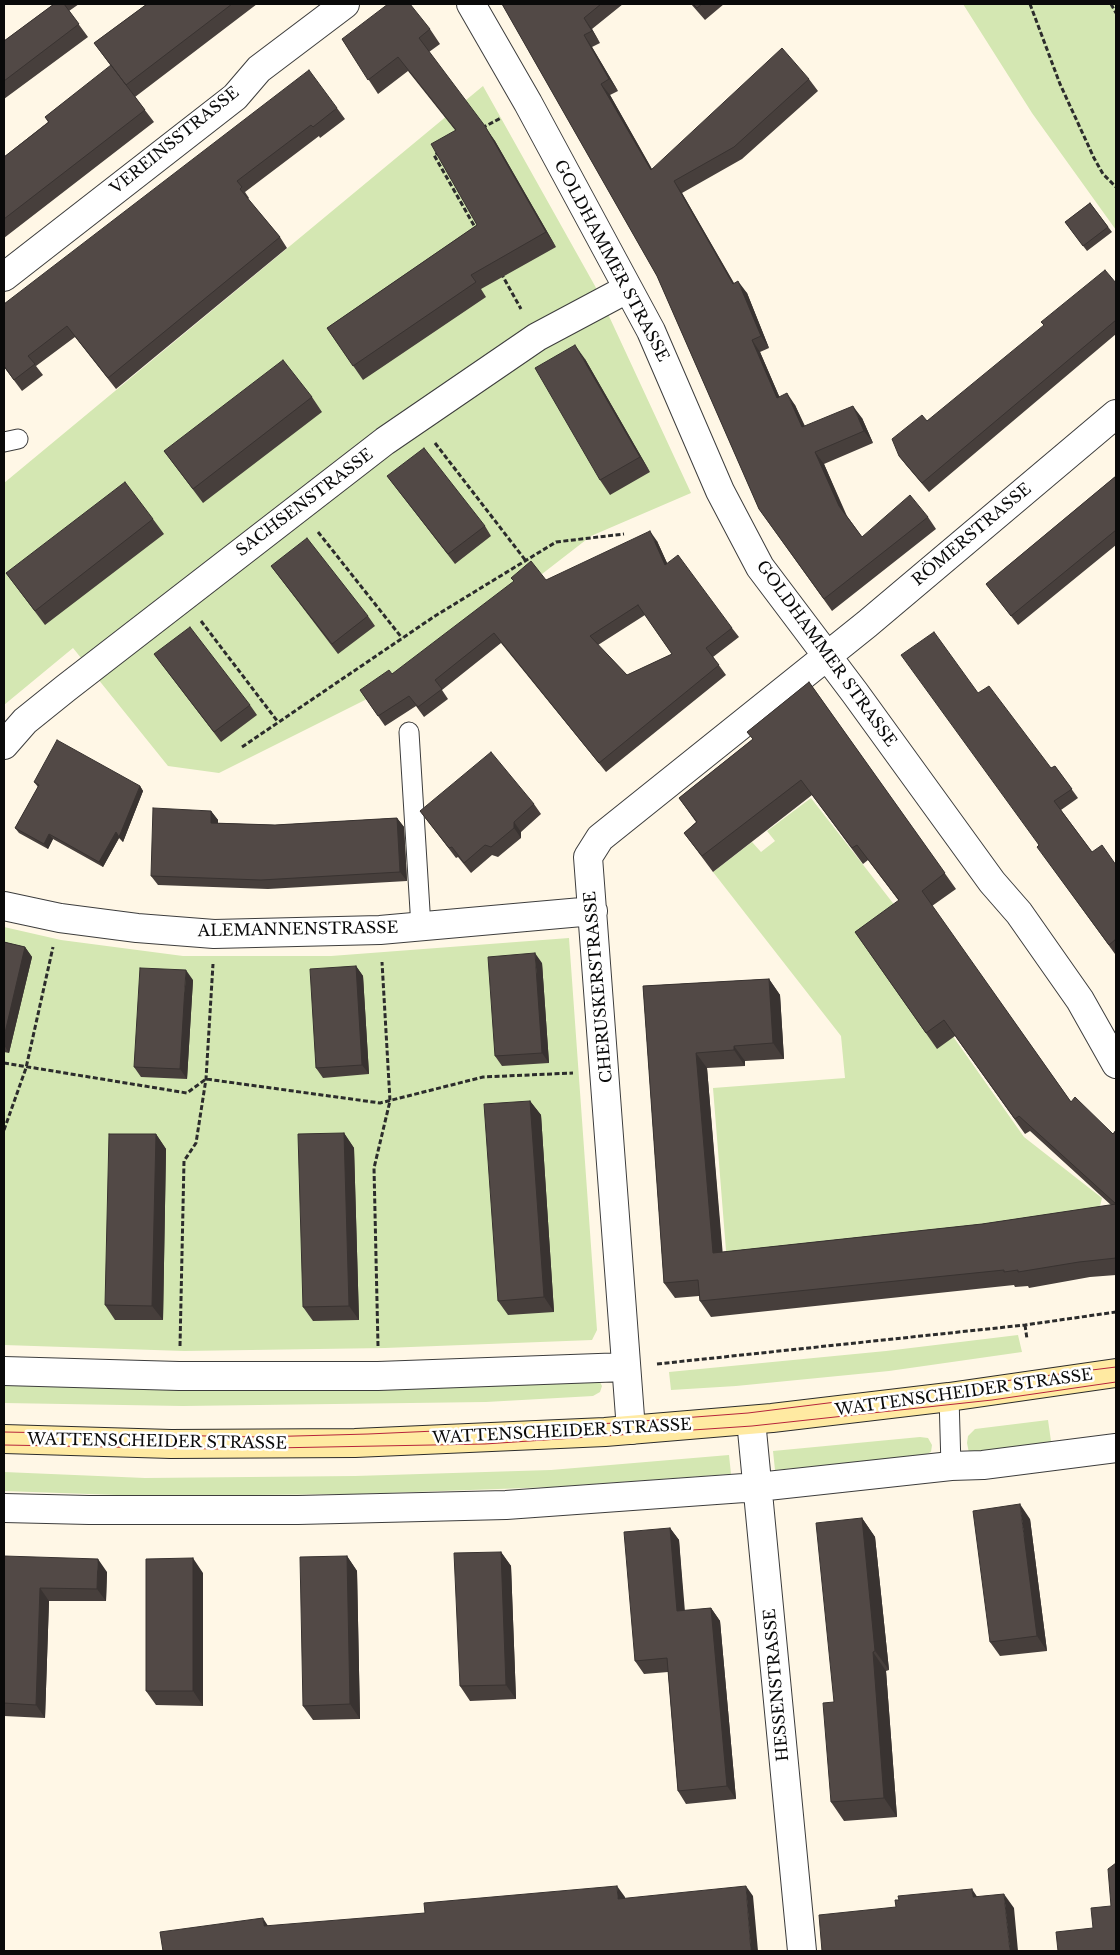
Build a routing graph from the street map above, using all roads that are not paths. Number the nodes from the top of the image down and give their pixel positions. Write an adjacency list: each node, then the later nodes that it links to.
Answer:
1 (345, 4): 3 (street, VEREINSSTRASSE)
2 (472, 4): 4 (street, GOLDHAMMER STRASSE)
3 (4, 277)
4 (627, 289): 6 (street, GOLDHAMMER STRASSE); 8 (street, SACHSENSTRASSE)
5 (1116, 414): 6 (street, RÖMERSTRASSE)
6 (827, 656): 10 (street, CHERUSKERSTRASSE); 12 (street, GOLDHAMMER STRASSE)
7 (409, 732): 11 (lane)
8 (4, 745)
9 (4, 906): 11 (street, ALEMANNENSTRASSE)
10 (593, 911): 11 (street, ALEMANNENSTRASSE); 13 (street, CHERUSKERSTRASSE)
11 (421, 927)
12 (1112, 1045)
13 (626, 1367): 14 (street); 18 (street, CHERUSKERSTRASSE)
14 (4, 1371)
15 (1116, 1373): 16 (main road, WATTENSCHEIDER STRASSE)
16 (950, 1397): 17 (main road, WATTENSCHEIDER STRASSE); 21 (lane)
17 (752, 1420): 18 (main road, WATTENSCHEIDER STRASSE); 22 (street, HESSENSTRASSE)
18 (631, 1430): 19 (main road, WATTENSCHEIDER STRASSE)
19 (4, 1439)
20 (1116, 1448): 21 (street)
21 (951, 1466): 22 (street)
22 (758, 1487): 23 (street); 24 (street, HESSENSTRASSE)
23 (4, 1508)
24 (802, 1951)

